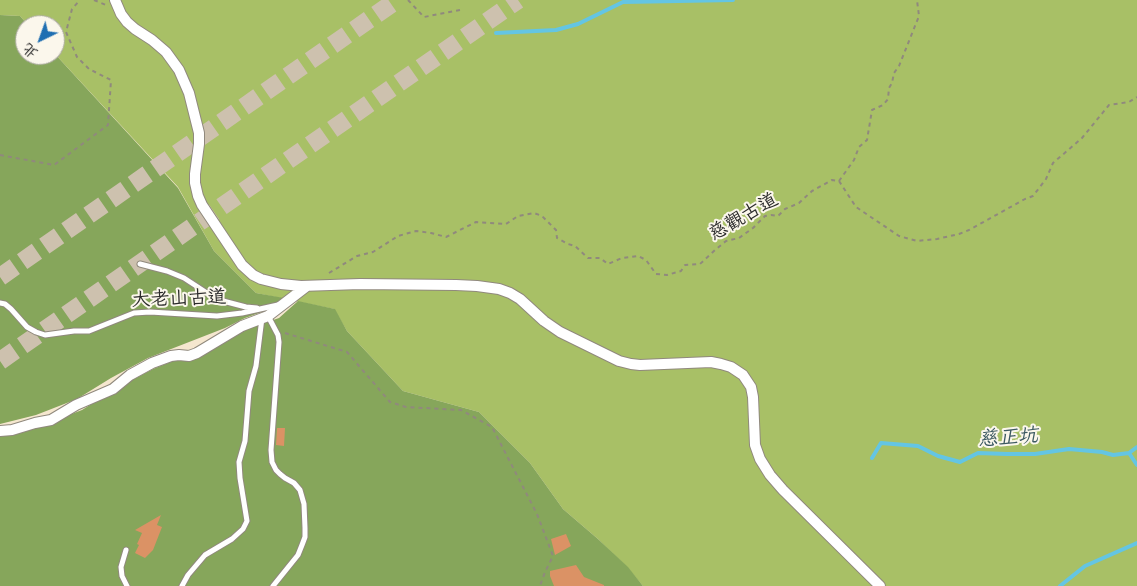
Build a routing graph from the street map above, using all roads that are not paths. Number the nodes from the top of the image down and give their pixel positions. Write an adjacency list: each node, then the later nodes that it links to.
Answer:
1 (115, 0): 3 (street)
2 (140, 264): 5 (lane)
3 (307, 286): 5 (street); 11 (street)
4 (0, 303): 5 (lane, 大老山古道)
5 (264, 314): 6 (street); 9 (lane); 10 (lane)
6 (0, 431)
7 (126, 550): 8 (lane)
8 (127, 586)
9 (182, 586)
10 (273, 586)
11 (880, 586)

